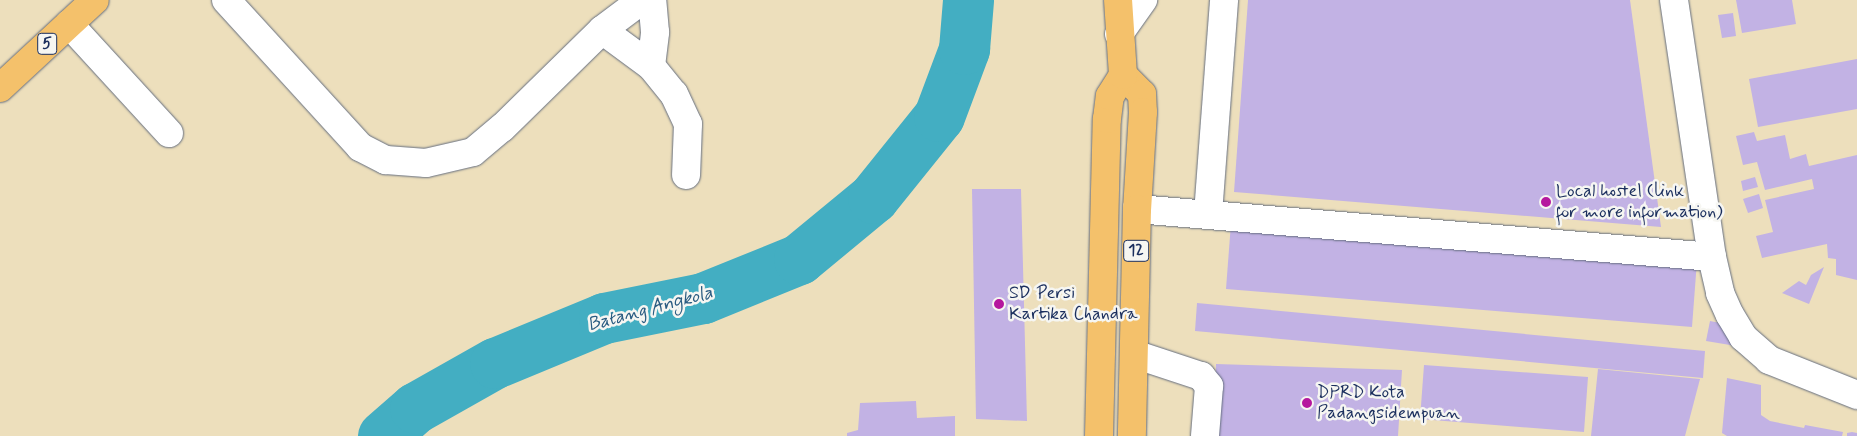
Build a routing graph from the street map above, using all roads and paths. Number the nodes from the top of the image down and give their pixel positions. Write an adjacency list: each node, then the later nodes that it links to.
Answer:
1 (94, 0): 9 (highway, 5)
2 (226, 0): 10 (street)
3 (642, 0): 10 (street)
4 (652, 0): 12 (street)
5 (1118, 0): 11 (highway)
6 (1143, 0): 11 (street)
7 (1224, 0): 18 (street)
8 (1674, 0): 19 (street)
9 (68, 24): 14 (highway, 5); 15 (street)
10 (602, 30): 12 (street)
11 (1119, 34): 13 (highway)
12 (651, 66): 16 (street)
13 (1123, 75): 17 (highway, 12); 22 (highway, 12)
14 (0, 88)
15 (169, 133)
16 (686, 175)
17 (1137, 209): 18 (street); 20 (highway, 12)
18 (1208, 214): 19 (street)
19 (1712, 257): 21 (street)
20 (1134, 354): 23 (highway, 12); 24 (street)
21 (1857, 395)
22 (1100, 436)
23 (1132, 436)
24 (1205, 436)

